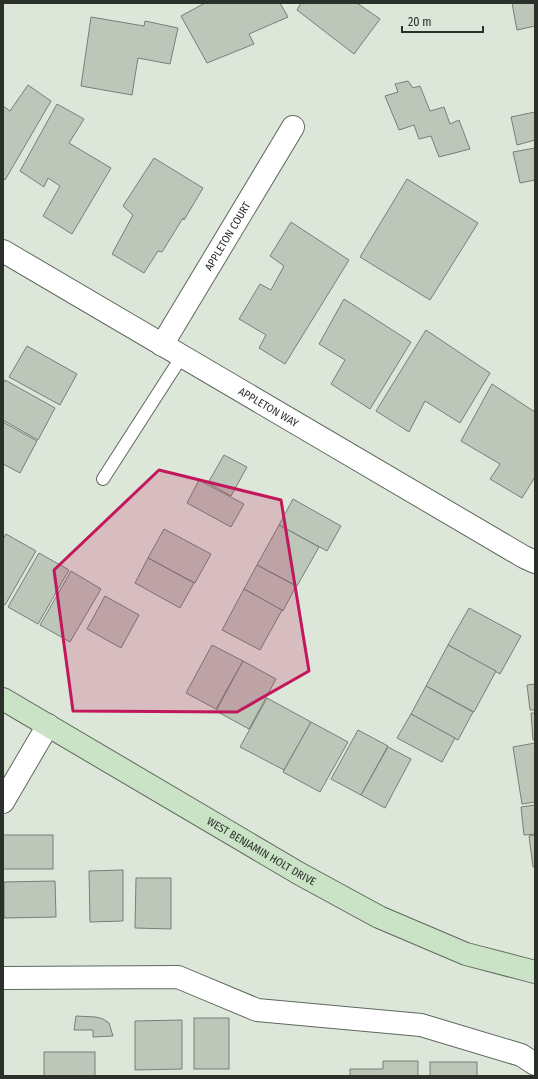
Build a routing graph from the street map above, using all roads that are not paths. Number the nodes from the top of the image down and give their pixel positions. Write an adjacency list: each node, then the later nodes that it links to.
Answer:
1 (293, 127): 3 (street, APPLETON COURT)
2 (3, 252): 3 (street, APPLETON WAY)
3 (162, 345): 4 (street, APPLETON WAY)
4 (182, 356): 5 (lane); 6 (street, APPLETON WAY)
5 (103, 479)
6 (535, 562)
7 (3, 699): 8 (main road, WEST BENJAMIN HOLT DRIVE)
8 (48, 726): 9 (street); 10 (main road, WEST BENJAMIN HOLT DRIVE)
9 (3, 802)
10 (535, 972)
11 (3, 978): 12 (street)
12 (535, 1064)

